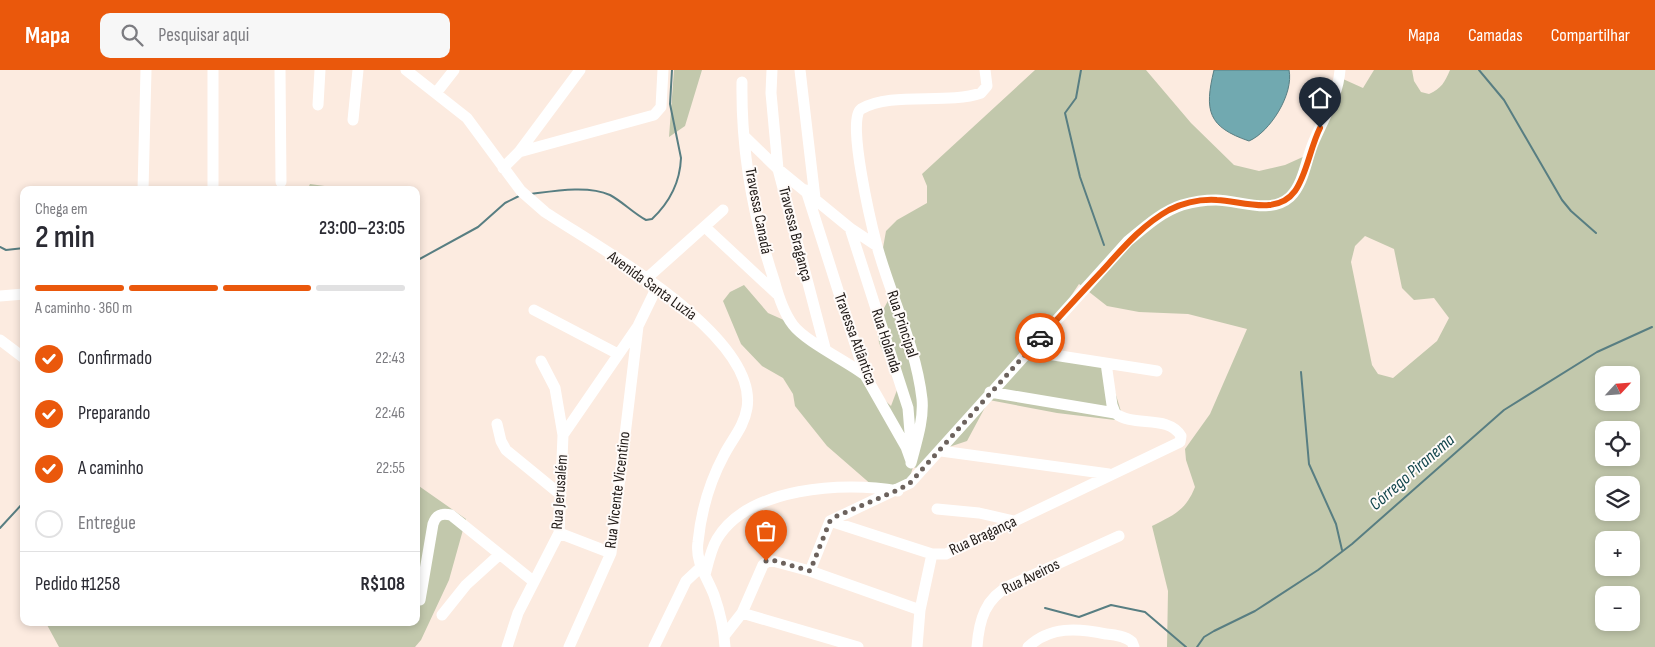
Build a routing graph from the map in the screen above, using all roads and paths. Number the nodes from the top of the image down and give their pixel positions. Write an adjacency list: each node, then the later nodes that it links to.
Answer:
1 (146, 70): 23 (street)
2 (213, 70): 24 (street)
3 (280, 70): 22 (street)
4 (320, 70): 16 (street)
5 (358, 70): 17 (street)
6 (406, 70): 15 (street, Avenida Santa Luzia)
7 (454, 70): 15 (street)
8 (580, 70): 19 (street)
9 (663, 70): 19 (street)
10 (772, 70): 21 (street, Travessa Bragança)
11 (800, 70): 26 (street)
12 (985, 70): 30 (street, Rua Principal)
13 (1340, 70): 40 (street)
14 (742, 82): 18 (street, Travessa Canadá)
15 (436, 93): 20 (street, Avenida Santa Luzia)
16 (318, 105)
17 (353, 120)
18 (745, 137): 21 (street); 35 (street, Travessa Canadá)
19 (519, 152): 20 (street)
20 (503, 168): 31 (street, Avenida Santa Luzia)
21 (778, 169): 25 (street); 39 (street, Travessa Bragança)
22 (281, 182)
23 (143, 186)
24 (213, 186)
25 (806, 190): 26 (street); 46 (street, Travessa Atlântica)
26 (815, 198): 29 (street)
27 (723, 210): 28 (street)
28 (705, 227): 31 (street); 35 (street)
29 (850, 228): 30 (street); 52 (street, Rua Holanda)
30 (877, 246): 52 (street, Rua Principal)
31 (646, 279): 32 (street, Avenida Santa Luzia)
32 (658, 287): 37 (street); 65 (street, Avenida Santa Luzia)
33 (20, 294): 34 (street)
34 (0, 296)
35 (779, 296): 39 (street, Travessa Canadá)
36 (534, 310): 41 (street)
37 (638, 326): 41 (street); 62 (street, Rua Vicente Vicentino)
38 (0, 340): 42 (street)
39 (825, 348): 46 (street)
40 (1028, 351): 44 (street); 47 (street)
41 (618, 354): 50 (street)
42 (20, 355)
43 (541, 361): 50 (street, Rua Jerusalém)
44 (1106, 363): 45 (street); 48 (street)
45 (1158, 371)
46 (864, 375): 52 (street, Travessa Atlântica)
47 (990, 392): 48 (street); 51 (street)
48 (1115, 414): 53 (street, Rua Bragança)
49 (497, 424): 56 (street)
50 (564, 435): 56 (street, Rua Jerusalém)
51 (941, 451): 53 (street); 54 (street)
52 (910, 459): 54 (street)
53 (1113, 472): 59 (street, Rua Bragança)
54 (910, 483): 55 (street)
55 (898, 490): 58 (street); 65 (street)
56 (561, 495): 60 (street, Rua Jerusalém)
57 (937, 509): 59 (street)
58 (830, 521): 63 (street); 66 (street)
59 (1014, 521): 63 (street, Rua Bragança)
60 (560, 533): 62 (street); 67 (street, Rua Jerusalém)
61 (1119, 536): 80 (street, Rua Aveiros)
62 (611, 553): 77 (street, Rua Vicente Vicentino)
63 (932, 554): 69 (street, Rua Bragança)
64 (499, 555): 67 (street); 68 (street); 71 (street)
65 (703, 571): 72 (street, Avenida Santa Luzia); 78 (street)
66 (810, 571): 69 (street); 70 (street)
67 (533, 581): 76 (street, Rua Jerusalém)
68 (420, 600)
69 (920, 610): 79 (street, Rua Bragança)
70 (742, 613): 72 (street); 74 (street)
71 (442, 615)
72 (725, 641)
73 (1133, 644): 75 (street)
74 (853, 646)
75 (1030, 646)
76 (508, 647)
77 (569, 647)
78 (654, 647)
79 (917, 647)
80 (977, 647)

